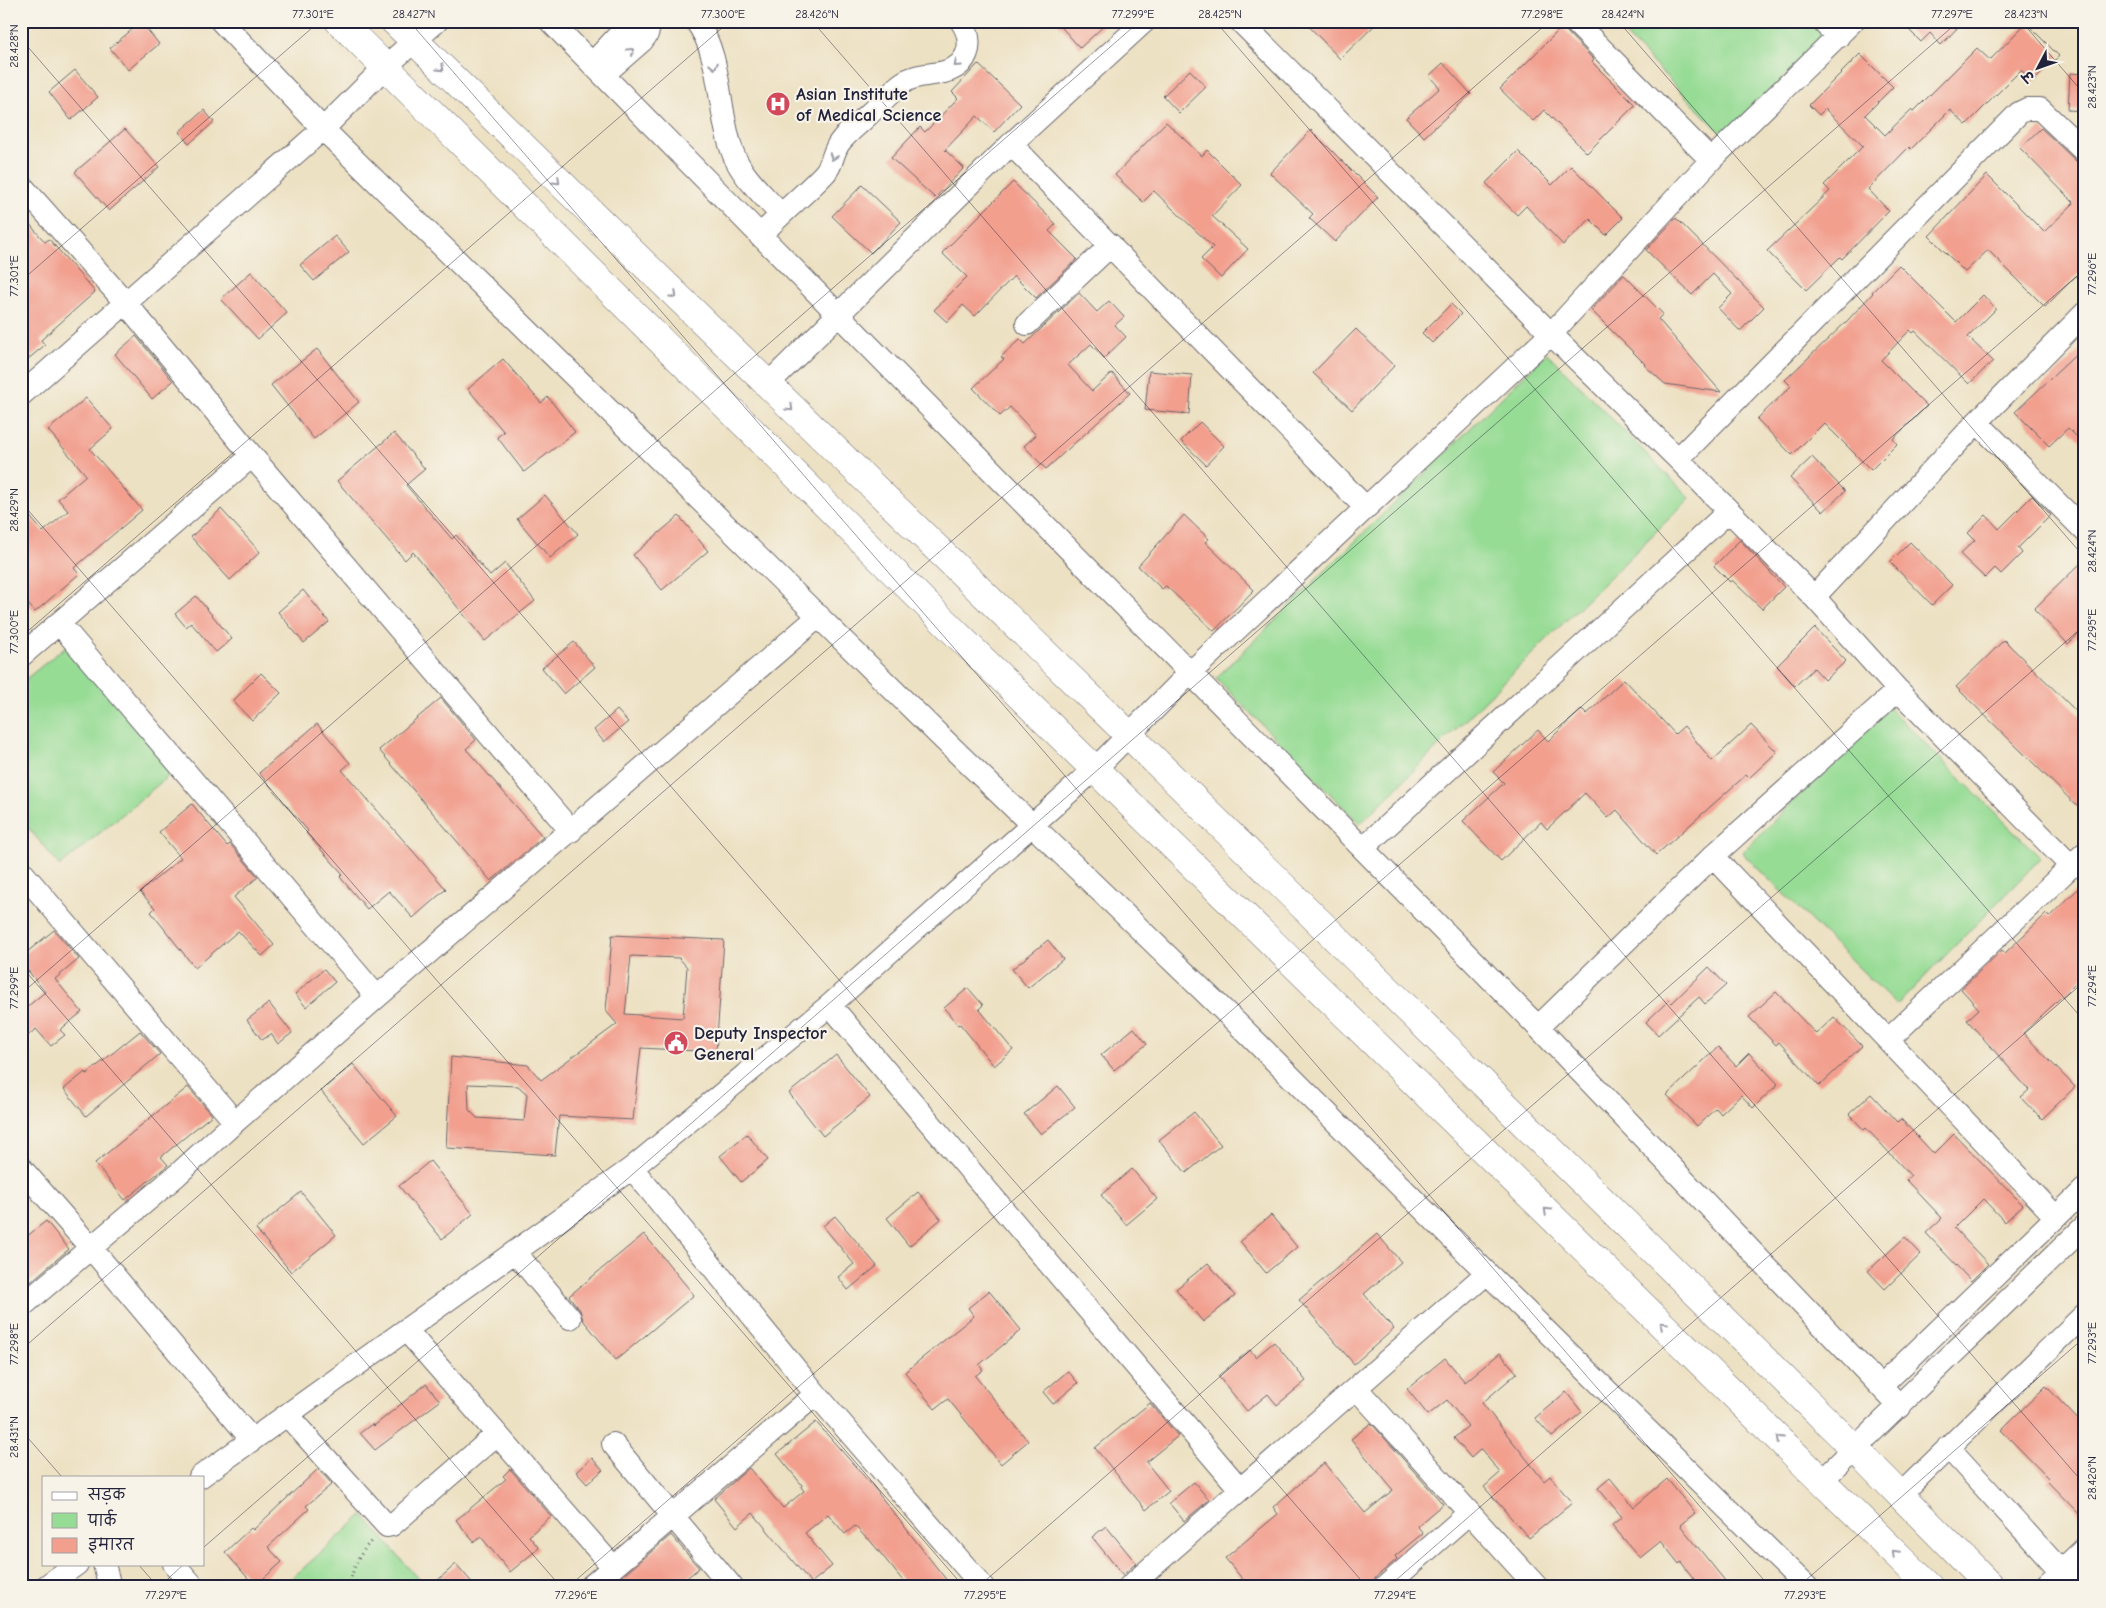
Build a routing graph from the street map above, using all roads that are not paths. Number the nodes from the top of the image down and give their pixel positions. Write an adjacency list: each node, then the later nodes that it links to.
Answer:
1 (221, 21): 17 (street)
2 (339, 21): 15 (main road)
3 (394, 21): 14 (main road)
4 (437, 21): 14 (street)
5 (550, 21): 16 (street)
6 (632, 21): 16 (street)
7 (651, 21): 16 (street, one-way to 7)
8 (696, 21): 22 (street, one-way to 22)
9 (961, 21): 22 (street, one-way to 22)
10 (1145, 21): 18 (street)
11 (1240, 21): 29 (street)
12 (1574, 21): 20 (street)
13 (1838, 26): 20 (street)
14 (415, 42): 15 (street); 30 (main road, one-way to 30)
15 (386, 67): 17 (street); 45 (main road)
16 (598, 69): 23 (street)
17 (322, 128): 25 (street); 39 (street)
18 (1011, 144): 24 (street); 27 (street)
19 (2085, 152): 34 (street)
20 (1711, 160): 29 (street)
21 (21, 185): 25 (street)
22 (780, 214): 23 (street)
23 (760, 236): 27 (street)
24 (1111, 246): 28 (street); 35 (street)
25 (124, 302): 31 (street); 33 (street)
26 (2085, 313): 32 (street)
27 (837, 315): 30 (street); 42 (street)
28 (1027, 324)
29 (1550, 334): 34 (street); 35 (street)
30 (767, 385): 44 (main road, one-way to 44)
31 (21, 395)
32 (1977, 422): 37 (street); 38 (street)
33 (252, 456): 40 (street); 47 (street)
34 (1678, 459): 36 (street)
35 (1365, 507): 42 (street)
36 (1729, 511): 38 (street); 48 (street)
37 (2085, 531)
38 (1814, 597): 43 (street)
39 (819, 616): 46 (street); 47 (street)
40 (59, 623): 41 (street); 52 (street)
41 (21, 656)
42 (1190, 673): 44 (street); 48 (street)
43 (1898, 690): 49 (street); 50 (street)
44 (1128, 734): 45 (street); 78 (main road)
45 (1096, 768): 46 (street); 80 (main road, one-way to 45)
46 (1032, 826): 53 (street); 64 (street)
47 (571, 831): 52 (street)
48 (1362, 848): 54 (street)
49 (1713, 856): 54 (street); 55 (street)
50 (2078, 860): 55 (street)
51 (21, 871): 56 (street)
52 (377, 997): 56 (street)
53 (830, 1005): 58 (street); 81 (street)
54 (1538, 1027): 69 (street)
55 (1888, 1040): 60 (street)
56 (235, 1122): 62 (street)
57 (21, 1168): 62 (street)
58 (632, 1168): 63 (street); 71 (street)
59 (2085, 1189): 60 (street)
60 (2056, 1217): 69 (street)
61 (2085, 1226): 72 (street)
62 (91, 1248): 65 (street); 75 (street)
63 (515, 1252): 67 (street); 68 (street)
64 (1488, 1273): 70 (street); 91 (street)
65 (21, 1307)
66 (2085, 1314): 77 (street)
67 (570, 1318)
68 (406, 1330): 73 (street); 74 (street)
69 (1881, 1386): 72 (street)
70 (1356, 1388): 81 (street); 83 (street)
71 (816, 1394): 84 (street); 97 (street)
72 (1900, 1407): 78 (street)
73 (287, 1415): 74 (street); 75 (street)
74 (497, 1434): 89 (street)
75 (252, 1440): 79 (street)
76 (612, 1444): 84 (street)
77 (1948, 1447): 82 (street); 90 (street)
78 (1854, 1449): 80 (street); 82 (main road)
79 (201, 1476)
80 (1822, 1480): 101 (main road, one-way to 80)
81 (1240, 1489): 98 (street)
82 (1900, 1495): 102 (main road)
83 (1469, 1512): 99 (street); 100 (street)
84 (672, 1516): 89 (street); 96 (street)
85 (2085, 1548): 90 (street)
86 (74, 1566): 92 (street)
87 (105, 1566): 93 (street)
88 (176, 1566): 94 (street)
89 (613, 1567): 95 (street)
90 (2061, 1571): 103 (street); 104 (street)
91 (1802, 1585)
92 (45, 1587)
93 (110, 1587)
94 (194, 1587)
95 (590, 1587)
96 (732, 1587)
97 (983, 1587)
98 (1129, 1587)
99 (1385, 1587)
100 (1537, 1587)
101 (1930, 1587)
102 (1991, 1587)
103 (2044, 1587)
104 (2078, 1587)

